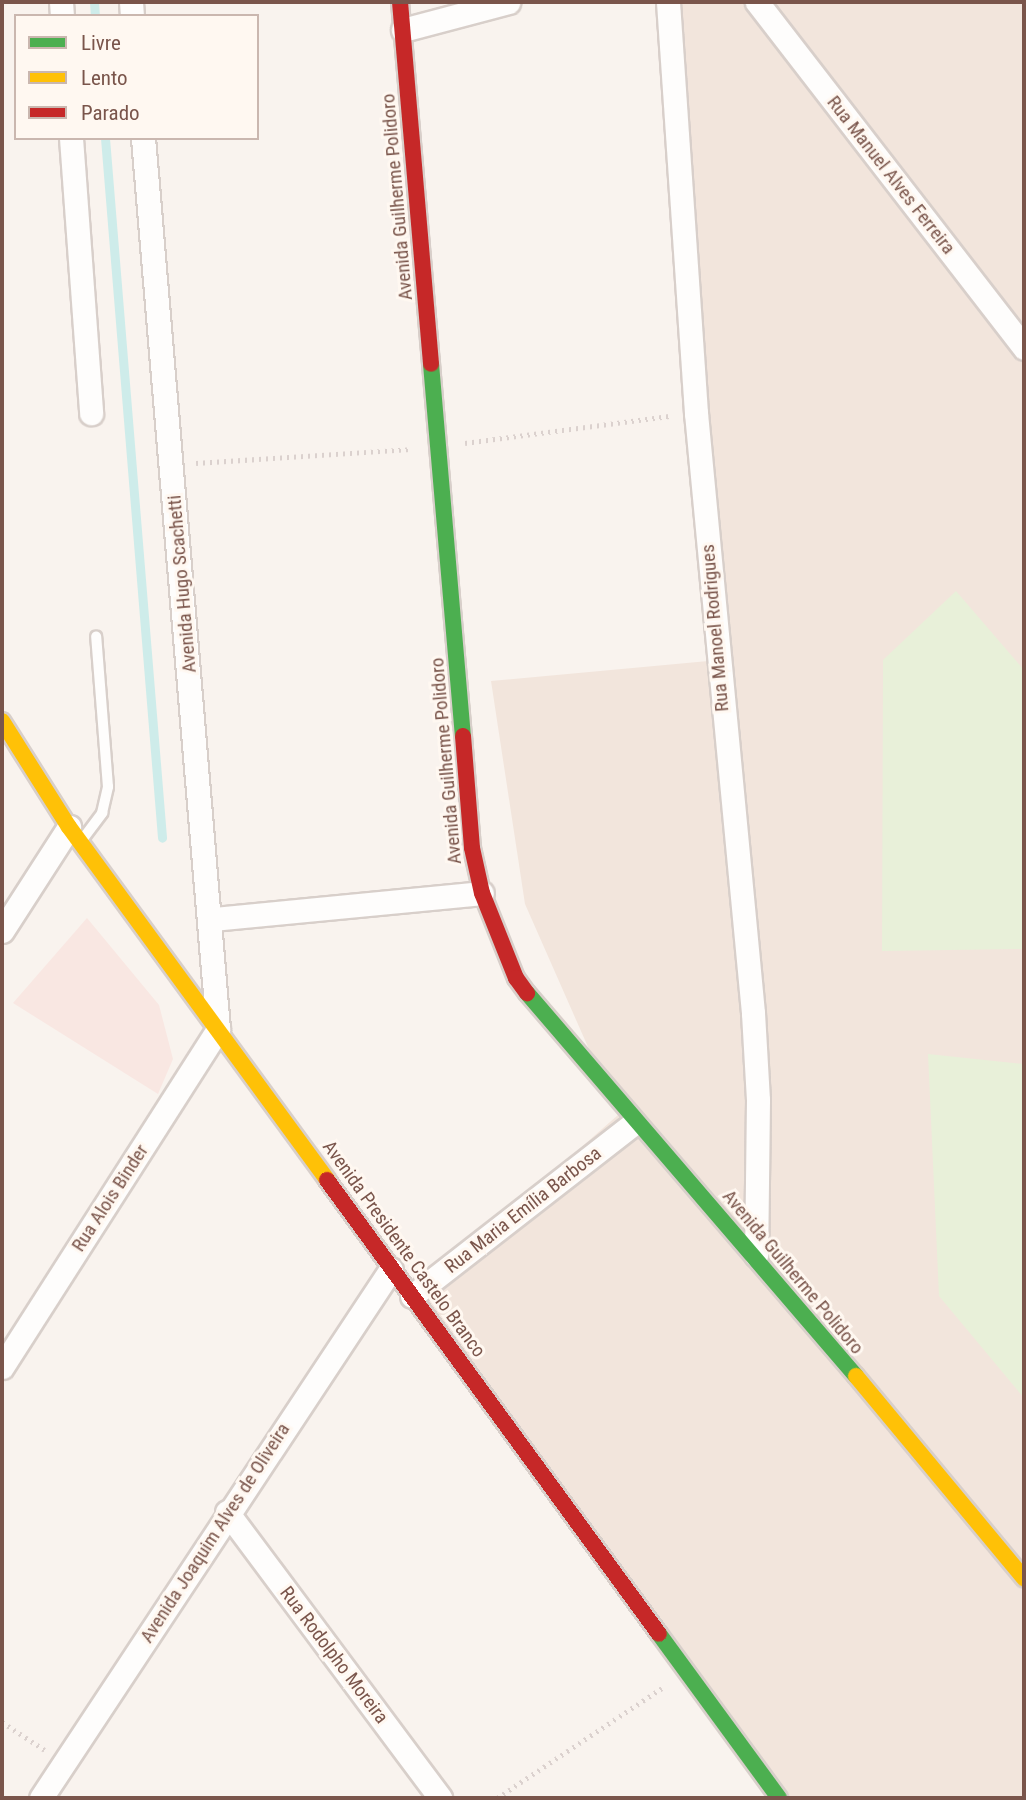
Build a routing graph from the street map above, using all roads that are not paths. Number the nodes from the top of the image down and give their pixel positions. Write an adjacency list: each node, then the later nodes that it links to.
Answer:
1 (400, 2): 5 (street, Avenida Guilherme Polidoro)
2 (508, 2): 5 (street)
3 (668, 2): 18 (street, Rua Manoel Rodrigues)
4 (757, 2): 8 (street, Rua Manuel Alves Ferreira)
5 (403, 30): 13 (street, Avenida Guilherme Polidoro)
6 (71, 140): 9 (street)
7 (142, 140): 14 (street, Avenida Hugo Scachetti)
8 (1024, 348)
9 (91, 414)
10 (96, 636): 12 (lane)
11 (2, 721): 12 (street, Avenida Presidente Castelo Branco)
12 (74, 835): 15 (street); 16 (street, Avenida Presidente Castelo Branco)
13 (482, 893): 14 (street); 17 (street, Avenida Guilherme Polidoro)
14 (213, 919): 16 (street, Avenida Hugo Scachetti)
15 (2, 931)
16 (218, 1029): 19 (street, Avenida Presidente Castelo Branco); 21 (street, Rua Alois Binder)
17 (634, 1123): 18 (street, Avenida Guilherme Polidoro); 20 (street, Rua Maria Emília Barbosa)
18 (756, 1255): 23 (street, Avenida Guilherme Polidoro)
19 (391, 1269): 20 (street, Avenida Presidente Castelo Branco); 22 (street, Avenida Joaquim Alves de Oliveira)
20 (412, 1296): 26 (street, Avenida Presidente Castelo Branco)
21 (2, 1367)
22 (227, 1513): 24 (street, Avenida Joaquim Alves de Oliveira); 25 (street, Rua Rodolpho Moreira)
23 (1024, 1578)
24 (41, 1798)
25 (440, 1798)
26 (779, 1798)

